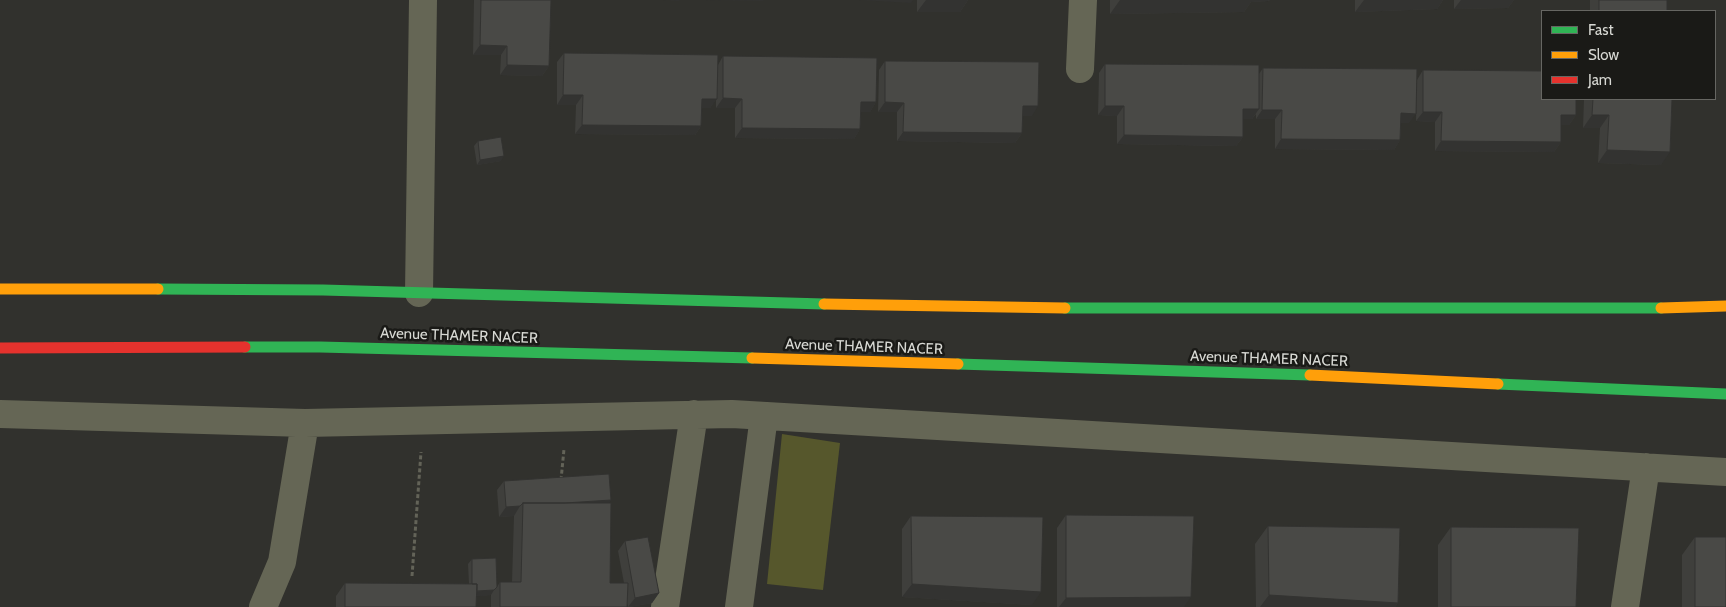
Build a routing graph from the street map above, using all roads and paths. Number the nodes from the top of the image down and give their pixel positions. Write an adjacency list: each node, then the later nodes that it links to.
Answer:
1 (423, 0): 5 (street)
2 (1082, 0): 3 (street)
3 (1080, 69)
4 (0, 289): 5 (highway)
5 (419, 293): 6 (highway)
6 (1726, 306)
7 (0, 348): 8 (highway, Avenue THAMER NACER)
8 (1726, 394)
9 (0, 414): 14 (street)
10 (694, 414): 11 (street); 12 (street); 20 (street)
11 (764, 416): 15 (street); 21 (street)
12 (566, 417): 13 (street); 17 (path)
13 (423, 420): 14 (street); 18 (path)
14 (305, 423): 19 (street)
15 (1646, 467): 16 (street); 22 (street)
16 (1726, 472)
17 (561, 483)
18 (412, 576)
19 (263, 607)
20 (665, 607)
21 (739, 607)
22 (1625, 607)

